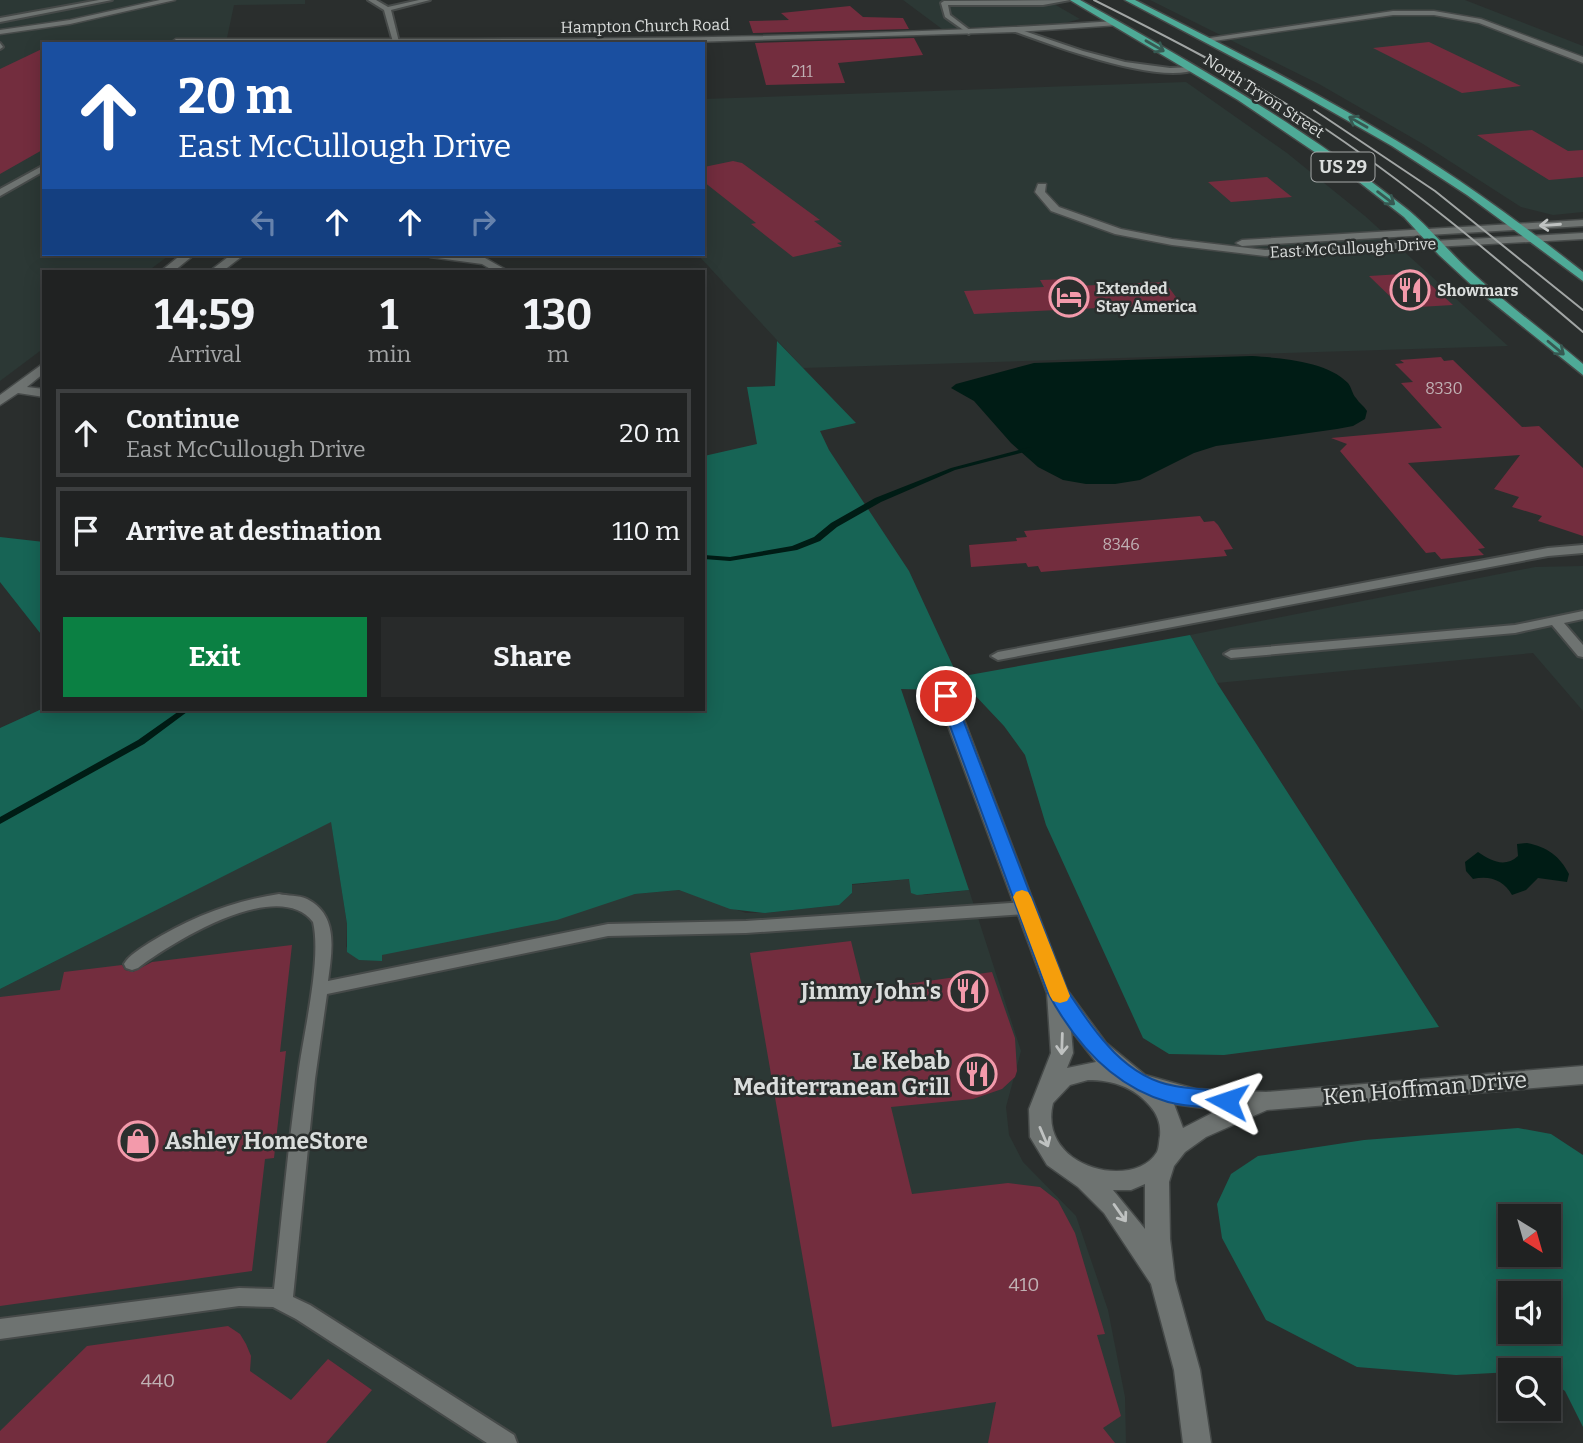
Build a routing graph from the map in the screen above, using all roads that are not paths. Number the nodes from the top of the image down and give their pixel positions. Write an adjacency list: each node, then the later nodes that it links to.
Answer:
1 (109, 0): 9 (lane)
2 (171, 0): 12 (street)
3 (371, 0): 8 (lane)
4 (427, 0): 8 (lane)
5 (1067, 0): 13 (lane)
6 (1074, 0): 10 (main road, North Tryon Street / US 29)
7 (1129, 0): 14 (main road, North Tryon Street / US 29)
8 (387, 9): 15 (lane)
9 (0, 20)
10 (1115, 23): 11 (street, Hampton Church Road); 18 (main road, North Tryon Street / US 29, one-way to 18)
11 (1016, 30): 13 (street, Hampton Church Road); 18 (lane)
12 (0, 32)
13 (969, 32): 16 (street, Hampton Church Road)
14 (1207, 39): 17 (street); 23 (main road, North Tryon Street / US 29, one-way to 14)
15 (396, 42)
16 (518, 42)
17 (1583, 60)
18 (1193, 69): 24 (main road, North Tryon Street / US 29, one-way to 24)
19 (42, 168): 21 (lane)
20 (1042, 186): 28 (street, East McCullough Drive)
21 (0, 192)
22 (1583, 223): 23 (street, East McCullough Drive, one-way to 23)
23 (1517, 227): 24 (street, East McCullough Drive); 26 (main road, North Tryon Street / US 29)
24 (1423, 231): 27 (main road, North Tryon Street / US 29); 28 (street, East McCullough Drive)
25 (1583, 236): 26 (street, East McCullough Drive)
26 (1532, 239): 27 (street, East McCullough Drive); 35 (main road, North Tryon Street / US 29)
27 (1436, 244): 28 (street, East McCullough Drive); 37 (main road, North Tryon Street / US 29, one-way to 37)
28 (1221, 246)
29 (186, 256): 33 (street)
30 (236, 256): 34 (street)
31 (449, 256): 32 (street)
32 (499, 269)
33 (168, 270)
34 (217, 270)
35 (1583, 278)
36 (42, 369): 38 (street)
37 (1583, 371)
38 (15, 389): 39 (street); 40 (street)
39 (42, 393)
40 (0, 401)
41 (1583, 549): 46 (lane)
42 (1583, 615): 43 (lane)
43 (1555, 621): 44 (lane); 45 (lane)
44 (1583, 653)
45 (1231, 654)
46 (998, 656)
47 (946, 696): 48 (street)
48 (1026, 908): 50 (lane); 51 (street)
49 (132, 964): 50 (lane)
50 (319, 989): 59 (lane)
51 (1058, 993): 53 (street); 54 (street, one-way to 54)
52 (1583, 1074): 55 (street, Ken Hoffman Drive)
53 (1133, 1079): 54 (street); 55 (street, Ken Hoffman Drive); 56 (street)
54 (1047, 1091): 57 (street, one-way to 57)
55 (1266, 1101): 56 (street, Ken Hoffman Drive)
56 (1166, 1156): 57 (street); 58 (street)
57 (1070, 1168): 58 (street, one-way to 58)
58 (1163, 1280): 62 (street)
59 (283, 1301): 60 (lane); 61 (lane)
60 (0, 1329)
61 (506, 1443)
62 (1197, 1443)

